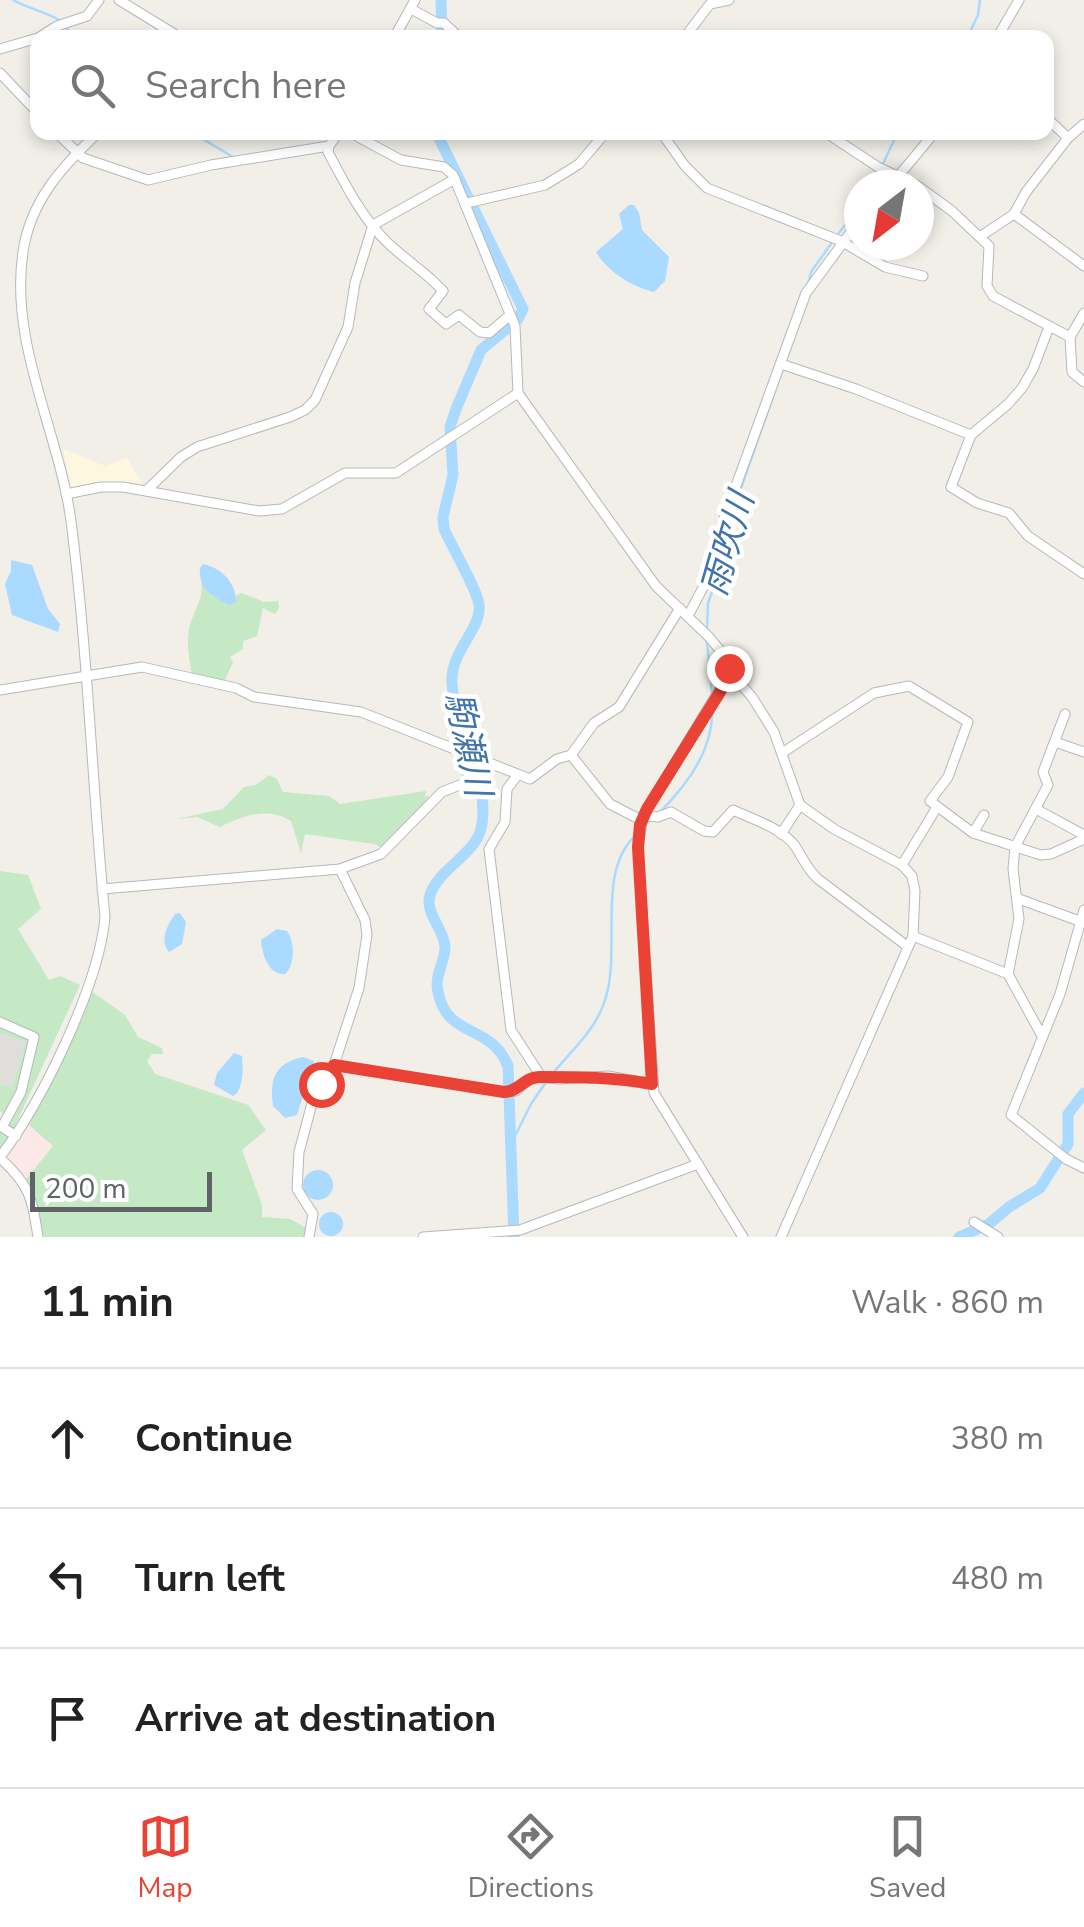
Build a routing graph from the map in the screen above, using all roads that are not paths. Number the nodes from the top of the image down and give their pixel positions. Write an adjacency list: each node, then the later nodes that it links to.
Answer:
1 (100, 0): 6 (street)
2 (119, 0): 7 (street)
3 (729, 0): 10 (street)
4 (1019, 0): 11 (street)
5 (413, 4): 8 (street); 9 (street)
6 (51, 30)
7 (160, 30)
8 (398, 30)
9 (450, 30)
10 (690, 30)
11 (1002, 30)
12 (30, 40): 13 (street)
13 (0, 49)
14 (0, 74): 15 (street)
15 (30, 105)
16 (1084, 124): 18 (street)
17 (1054, 125): 18 (street)
18 (1068, 138): 34 (street)
19 (63, 140): 28 (street)
20 (91, 140): 28 (street)
21 (333, 140): 27 (street)
22 (364, 140): 31 (street)
23 (599, 140): 33 (street)
24 (667, 140): 38 (street)
25 (837, 140): 29 (street)
26 (928, 140): 30 (street)
27 (328, 146): 28 (street); 35 (street)
28 (76, 154): 50 (street)
29 (884, 170)
30 (904, 170)
31 (456, 179): 33 (street); 35 (street)
32 (934, 199): 36 (street)
33 (467, 203): 42 (street)
34 (1014, 214): 36 (street); 39 (street)
35 (373, 225): 42 (street); 49 (street)
36 (982, 236): 43 (street)
37 (844, 238): 38 (street)
38 (841, 242): 40 (street); 45 (street)
39 (1084, 266)
40 (923, 276)
41 (1084, 313): 44 (street)
42 (512, 320): 47 (street)
43 (1049, 327): 44 (street); 48 (street)
44 (1070, 337): 46 (street)
45 (781, 364): 48 (street); 52 (street)
46 (1084, 382)
47 (518, 393): 49 (street); 52 (street)
48 (971, 435): 51 (street)
49 (146, 490): 50 (street)
50 (66, 494): 54 (street)
51 (1084, 574)
52 (684, 611): 53 (street); 61 (street)
53 (730, 672): 59 (street); 67 (street)
54 (84, 676): 55 (street); 60 (street); 74 (street)
55 (0, 690)
56 (1064, 714): 57 (street)
57 (1055, 742): 58 (street); 65 (street)
58 (1084, 752)
59 (782, 753): 63 (street); 64 (street)
60 (468, 754): 62 (street); 73 (street)
61 (571, 755): 62 (street); 67 (street)
62 (518, 776): 84 (street)
63 (800, 805): 69 (street); 72 (street)
64 (937, 807): 68 (street); 72 (street)
65 (1036, 808): 70 (street); 71 (street)
66 (984, 815): 68 (street)
67 (646, 819): 69 (street); 85 (street)
68 (973, 832): 71 (street)
69 (781, 834): 79 (street)
70 (1084, 837): 71 (street)
71 (1015, 847): 75 (street)
72 (902, 866): 78 (street)
73 (340, 869): 74 (street); 83 (street)
74 (102, 889): 86 (street)
75 (1019, 899): 77 (street); 80 (street)
76 (1084, 910): 77 (street)
77 (1082, 922): 82 (street)
78 (913, 936): 79 (street); 80 (street)
79 (907, 946): 96 (street)
80 (1008, 974): 82 (street)
81 (0, 1022): 86 (street)
82 (1041, 1034): 89 (street)
83 (334, 1065): 84 (street); 93 (street)
84 (546, 1078): 85 (street)
85 (652, 1084): 88 (street)
86 (16, 1136): 87 (street)
87 (0, 1158): 92 (street)
88 (698, 1164): 94 (street); 95 (street)
89 (1084, 1168)
90 (974, 1222): 91 (street)
91 (993, 1234)
92 (38, 1237)
93 (309, 1237)
94 (423, 1237)
95 (743, 1237)
96 (781, 1237)

